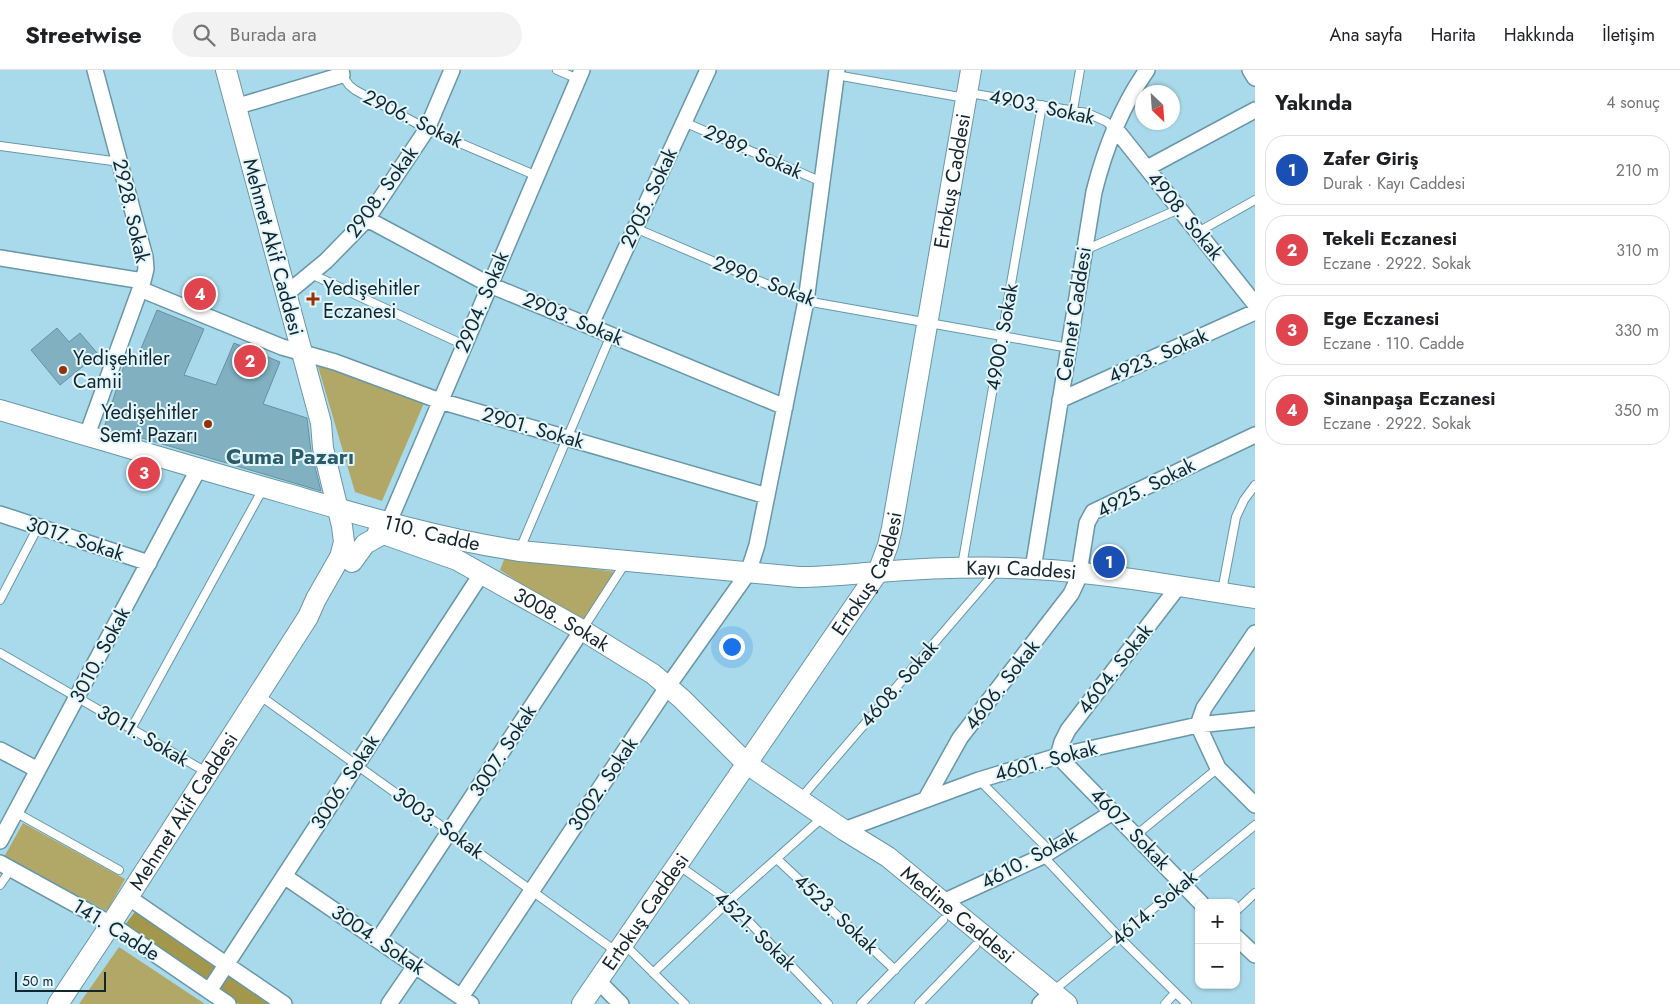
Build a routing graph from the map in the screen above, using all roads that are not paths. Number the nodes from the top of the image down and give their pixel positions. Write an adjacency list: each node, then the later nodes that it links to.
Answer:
1 (95, 70): 23 (street, 2928. Sokak)
2 (226, 70): 16 (street, Mehmet Akif Caddesi)
3 (452, 70): 21 (street, 2908. Sokak)
4 (557, 70): 12 (lane)
5 (708, 70): 19 (street, 2905. Sokak)
6 (970, 70): 14 (street, Ertokuş Caddesi)
7 (1080, 70): 17 (lane)
8 (1147, 70): 20 (street, Cennet Caddesi)
9 (1250, 70): 13 (street)
10 (341, 73): 16 (street, 2906. Sokak); 21 (lane, 2906. Sokak)
11 (837, 73): 14 (lane, 4903. Sokak); 26 (street, 3002. Sokak)
12 (580, 75): 25 (street, 2904. Sokak)
13 (1255, 78)
14 (966, 95): 15 (lane, 4903. Sokak); 41 (street, Ertokuş Caddesi)
15 (1042, 105): 17 (lane, 4903. Sokak); 44 (lane, 4900. Sokak)
16 (236, 107): 37 (street, Mehmet Akif Caddesi)
17 (1073, 110): 20 (lane, 4903. Sokak)
18 (1255, 110): 24 (street)
19 (684, 122): 26 (lane, 2989. Sokak); 30 (street, 2905. Sokak)
20 (1114, 128): 24 (street, 4908. Sokak); 32 (street, Cennet Caddesi)
21 (427, 129): 25 (lane, 2906. Sokak); 29 (street, 2908. Sokak)
22 (0, 146): 23 (lane)
23 (120, 162): 35 (street, 2928. Sokak)
24 (1147, 168): 28 (street, 4908. Sokak)
25 (536, 176): 36 (street, 2904. Sokak)
26 (822, 182): 38 (street, 3002. Sokak)
27 (1255, 200): 31 (lane)
28 (1179, 209): 31 (street, 4908. Sokak); 32 (lane)
29 (367, 219): 34 (street, 2908. Sokak); 36 (street, 2903. Sokak)
30 (635, 228): 38 (lane, 2990. Sokak); 42 (street, 2905. Sokak)
31 (1198, 232): 39 (street, 4908. Sokak)
32 (1084, 250): 46 (street, Cennet Caddesi)
33 (0, 258): 35 (street, 2901. Sokak)
34 (311, 274): 37 (street, 2908. Sokak); 45 (lane)
35 (142, 285): 47 (street, 2901. Sokak); 52 (street, 2928. Sokak)
36 (490, 285): 42 (street, 2903. Sokak); 45 (street, 2904. Sokak)
37 (286, 294): 47 (street, Mehmet Akif Caddesi)
38 (806, 301): 41 (lane, 2990. Sokak); 50 (street, 3002. Sokak)
39 (1255, 304)
40 (1255, 312): 48 (street, 4923. Sokak)
41 (928, 322): 44 (lane, 2990. Sokak); 70 (street, Ertokuş Caddesi)
42 (590, 326): 43 (street, 2903. Sokak)
43 (611, 335): 50 (street, 2903. Sokak); 54 (lane)
44 (1002, 336): 46 (lane, 2990. Sokak); 67 (lane, 4900. Sokak)
45 (464, 345): 49 (street, 2904. Sokak)
46 (1069, 348): 48 (street, Cennet Caddesi)
47 (302, 353): 49 (street, 2901. Sokak); 59 (street, Mehmet Akif Caddesi)
48 (1060, 400): 69 (street, Cennet Caddesi)
49 (440, 401): 54 (street, 2901. Sokak); 62 (street, 2904. Sokak)
50 (785, 408): 58 (street, 3002. Sokak)
51 (0, 410): 52 (street, 110. Cadde)
52 (87, 435): 55 (street, 110. Cadde)
53 (1255, 435): 73 (street, 4925. Sokak)
54 (568, 438): 58 (street, 2901. Sokak); 63 (lane)
55 (199, 468): 57 (street, 110. Cadde); 66 (street, 3010. Sokak)
56 (1255, 485): 75 (lane)
57 (264, 487): 59 (street, 110. Cadde); 87 (lane)
58 (767, 496): 72 (street, 3002. Sokak)
59 (345, 511): 62 (street, 110. Cadde); 65 (street, Mehmet Akif Caddesi); 78 (street, Mehmet Akif Caddesi)
60 (0, 514): 61 (street, 3017. Sokak)
61 (38, 527): 66 (street, 3017. Sokak); 77 (lane)
62 (386, 528): 63 (street, 110. Cadde); 65 (street); 71 (street, 3008. Sokak)
63 (520, 551): 64 (street, 110. Cadde)
64 (627, 561): 72 (street, 110. Cadde); 79 (lane, 3007. Sokak)
65 (352, 562): 78 (street, Mehmet Akif Caddesi)
66 (149, 563): 84 (street, 3010. Sokak)
67 (962, 568): 68 (street, Kayı Caddesi); 70 (street, Kayı Caddesi)
68 (998, 568): 69 (street, Kayı Caddesi); 97 (lane, 4608. Sokak)
69 (1033, 569): 73 (street, Kayı Caddesi)
70 (878, 572): 72 (street, 110. Cadde); 90 (street, Ertokuş Caddesi)
71 (482, 573): 79 (street, 3008. Sokak); 91 (street, 3006. Sokak)
72 (748, 573): 82 (street, 3002. Sokak)
73 (1080, 573): 74 (street, Kayı Caddesi); 96 (street, 4606. Sokak)
74 (1178, 586): 75 (street, Kayı Caddesi); 89 (street, 4604. Sokak)
75 (1222, 593): 76 (street, Kayı Caddesi)
76 (1255, 598)
77 (0, 600)
78 (308, 617): 83 (street, Mehmet Akif Caddesi)
79 (582, 630): 82 (street, 3008. Sokak); 104 (street, 3007. Sokak)
80 (1255, 632): 86 (street)
81 (0, 653): 84 (lane, 3011. Sokak)
82 (668, 686): 90 (street, 3008. Sokak); 115 (street, 3002. Sokak)
83 (258, 695): 91 (lane, 3003. Sokak); 94 (street, Mehmet Akif Caddesi)
84 (77, 697): 87 (lane, 3011. Sokak); 93 (street, 3010. Sokak)
85 (1255, 719): 86 (street, 4601. Sokak)
86 (1198, 725): 89 (street, 4601. Sokak); 92 (street)
87 (131, 729): 94 (lane, 3011. Sokak)
88 (0, 750): 93 (street)
89 (1058, 756): 95 (street, 4601. Sokak); 100 (street, 4607. Sokak)
90 (747, 764): 97 (street, Medine Caddesi); 109 (street, Ertokuş Caddesi)
91 (356, 765): 104 (lane, 3003. Sokak); 112 (street, 3006. Sokak)
92 (1218, 768): 98 (street); 105 (lane)
93 (38, 770): 99 (street, 3010. Sokak)
94 (208, 773): 117 (street, Mehmet Akif Caddesi)
95 (979, 780): 96 (street, 4601. Sokak); 107 (lane)
96 (926, 799): 103 (street, 4601. Sokak)
97 (799, 800): 101 (street, Medine Caddesi)
98 (1255, 805)
99 (15, 812): 106 (street, 3010. Sokak); 111 (lane)
100 (1113, 812): 105 (street, 4607. Sokak); 107 (street, 4610. Sokak)
101 (824, 816): 103 (street, Medine Caddesi); 108 (lane)
102 (1255, 825): 113 (lane, 4614. Sokak)
103 (844, 830): 121 (street, Medine Caddesi)
104 (449, 832): 115 (lane, 3003. Sokak); 124 (street, 3007. Sokak)
105 (1136, 836): 113 (street, 4607. Sokak)
106 (0, 841)
107 (1047, 853): 121 (street, 4610. Sokak); 123 (lane)
108 (777, 858): 119 (lane); 131 (lane, 4523. Sokak)
109 (677, 864): 119 (lane, 4521. Sokak); 127 (street, Ertokuş Caddesi)
110 (6, 866): 114 (lane); 122 (street, 141. Cadde)
111 (119, 870)
112 (284, 876): 124 (street, 3004. Sokak); 129 (street, 3006. Sokak)
113 (1182, 884): 118 (street, 4607. Sokak); 123 (lane, 4614. Sokak)
114 (0, 885)
115 (532, 890): 127 (lane, 3003. Sokak); 136 (street, 3002. Sokak)
116 (1255, 893): 120 (lane)
117 (128, 897): 122 (street, Mehmet Akif Caddesi); 129 (street, 141. Cadde)
118 (1197, 899)
119 (729, 901): 132 (lane); 145 (lane, 4521. Sokak)
120 (1240, 908)
121 (943, 911): 126 (street, Medine Caddesi); 131 (lane); 137 (street, Medine Caddesi)
122 (111, 924): 134 (street, 141. Cadde); 138 (street, Mehmet Akif Caddesi)
123 (1119, 937): 135 (lane); 137 (lane, 4614. Sokak)
124 (378, 940): 130 (street, 3004. Sokak)
125 (1240, 941): 128 (street)
126 (975, 946): 137 (street, Medine Caddesi); 147 (lane)
127 (620, 948): 132 (lane, 3003. Sokak); 133 (street, Ertokuş Caddesi)
128 (1255, 955)
129 (226, 964): 134 (street, 3006. Sokak); 140 (street, 141. Cadde)
130 (415, 966): 136 (street, 3004. Sokak); 141 (street)
131 (894, 970): 146 (lane)
132 (653, 973): 144 (lane, 3003. Sokak)
133 (598, 981): 142 (street, Ertokuş Caddesi); 143 (street)
134 (209, 991): 139 (street, 141. Cadde)
135 (1175, 992): 148 (lane); 149 (lane)
136 (466, 1000)
137 (1050, 1001)
138 (58, 1004)
139 (228, 1004)
140 (284, 1004)
141 (388, 1004)
142 (582, 1004)
143 (621, 1004)
144 (685, 1004)
145 (828, 1004)
146 (862, 1004)
147 (919, 1004)
148 (1164, 1004)
149 (1187, 1004)

